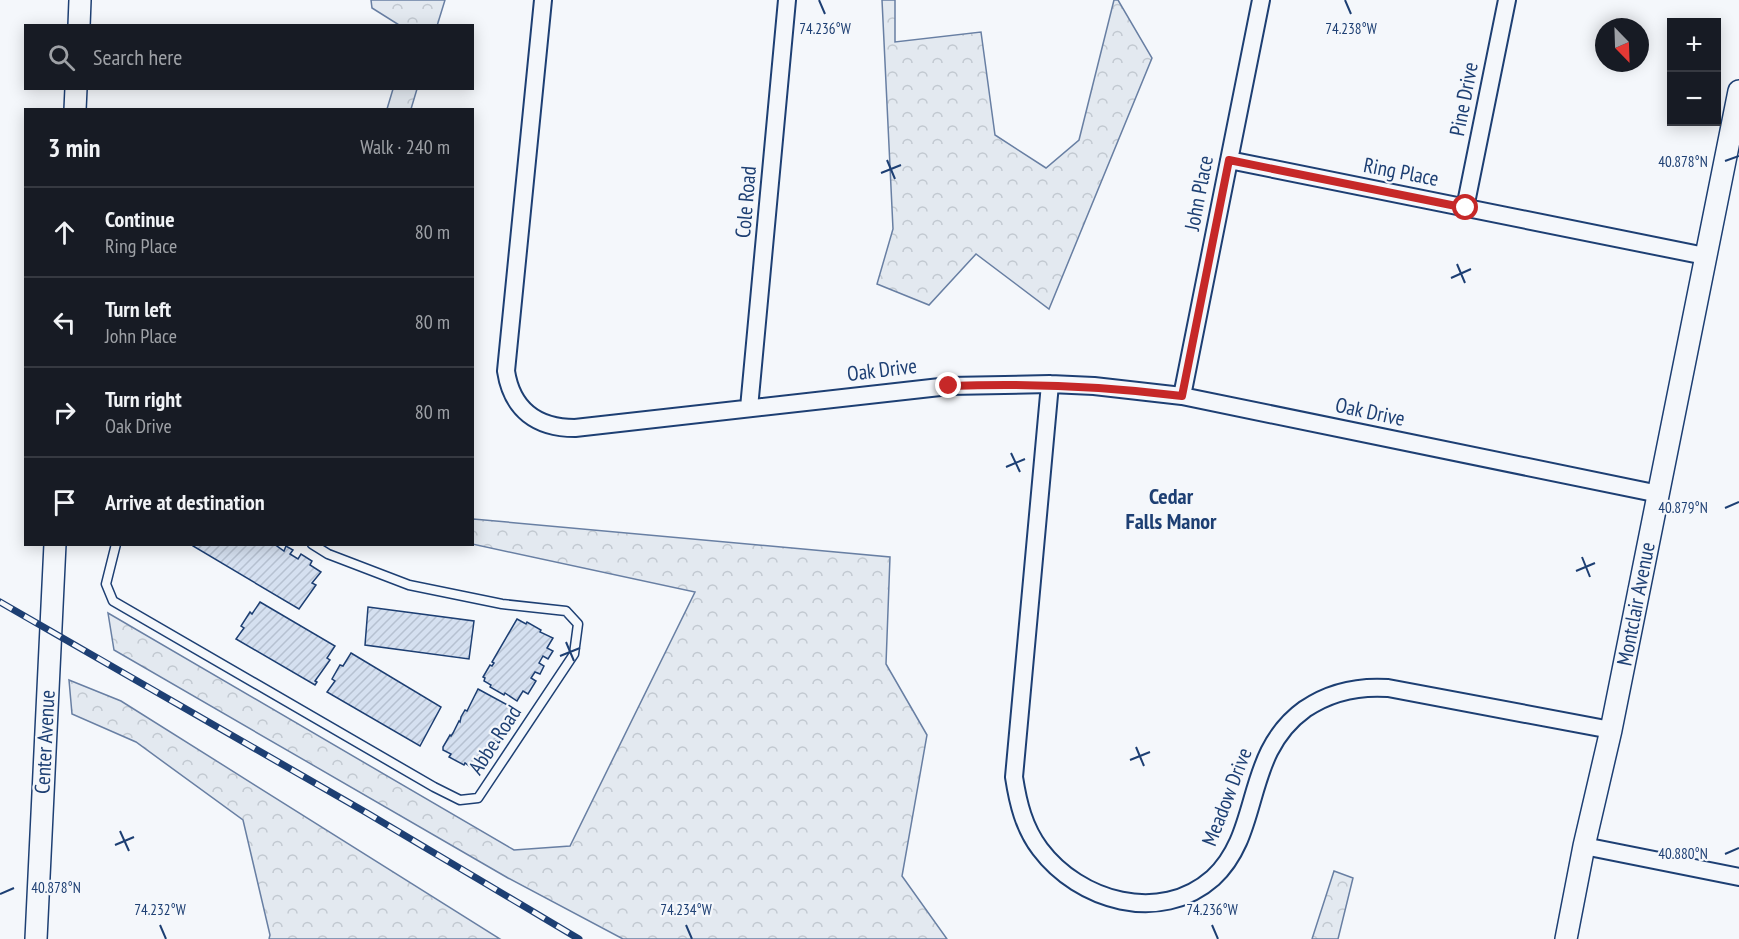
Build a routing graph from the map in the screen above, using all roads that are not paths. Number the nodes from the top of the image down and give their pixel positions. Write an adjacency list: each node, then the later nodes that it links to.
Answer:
1 (80, 0): 6 (street)
2 (543, 0): 16 (street, Oak Drive)
3 (787, 0): 16 (street, Cole Road)
4 (1261, 0): 10 (street, John Place)
5 (1507, 0): 12 (street, Pine Drive)
6 (79, 24)
7 (76, 90): 9 (street)
8 (1739, 92): 11 (street, Montclair Avenue)
9 (75, 108)
10 (1229, 160): 12 (street, Ring Place); 15 (street, John Place)
11 (1733, 160): 13 (street, Montclair Avenue)
12 (1466, 208): 13 (street, Ring Place)
13 (1706, 256): 17 (street, Montclair Avenue)
14 (1050, 384): 15 (street, Oak Drive); 16 (street, Oak Drive); 21 (street, Meadow Drive)
15 (1182, 396): 17 (street, Oak Drive)
16 (749, 408)
17 (1659, 494): 21 (street, Montclair Avenue)
18 (55, 546): 24 (street, Center Avenue)
19 (116, 546): 20 (lane, Abbe Road)
20 (315, 546)
21 (1611, 730): 22 (street, Montclair Avenue)
22 (1584, 846): 23 (street); 25 (street, Montclair Avenue)
23 (1739, 877)
24 (36, 939)
25 (1566, 939)

